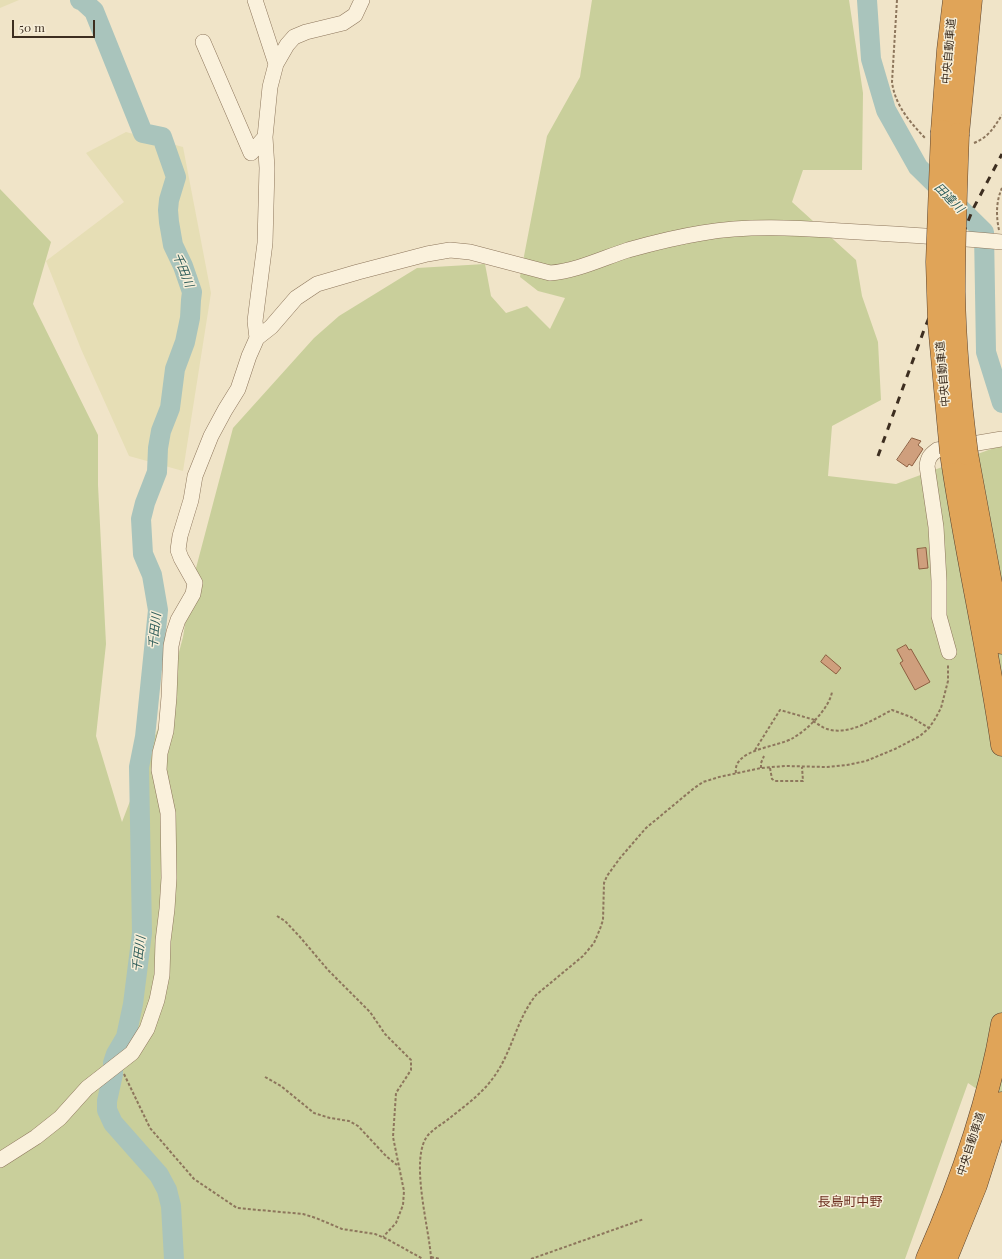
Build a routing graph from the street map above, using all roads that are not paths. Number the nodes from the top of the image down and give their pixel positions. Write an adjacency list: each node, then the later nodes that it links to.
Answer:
1 (255, 0): 8 (street)
2 (362, 0): 8 (street)
3 (941, 0): 9 (highway)
4 (954, 0): 9 (highway, 中央自動車道)
5 (971, 0): 9 (highway, 中央自動車道)
6 (983, 0): 9 (highway)
7 (203, 42): 10 (street)
8 (276, 64): 10 (street)
9 (954, 136): 14 (highway, 中央自動車道, bridge); 14 (highway, 中央自動車道, bridge)
10 (265, 137): 12 (street)
11 (999, 241): 12 (street)
12 (257, 338): 20 (street)
13 (1002, 440): 16 (street)
14 (959, 453): 15 (highway, 中央自動車道); 17 (highway, 中央自動車道)
15 (1002, 643)
16 (949, 652)
17 (1002, 745)
18 (1002, 1024): 21 (highway, 中央自動車道)
19 (1002, 1103): 22 (highway, 中央自動車道)
20 (0, 1160)
21 (927, 1259)
22 (946, 1259)

